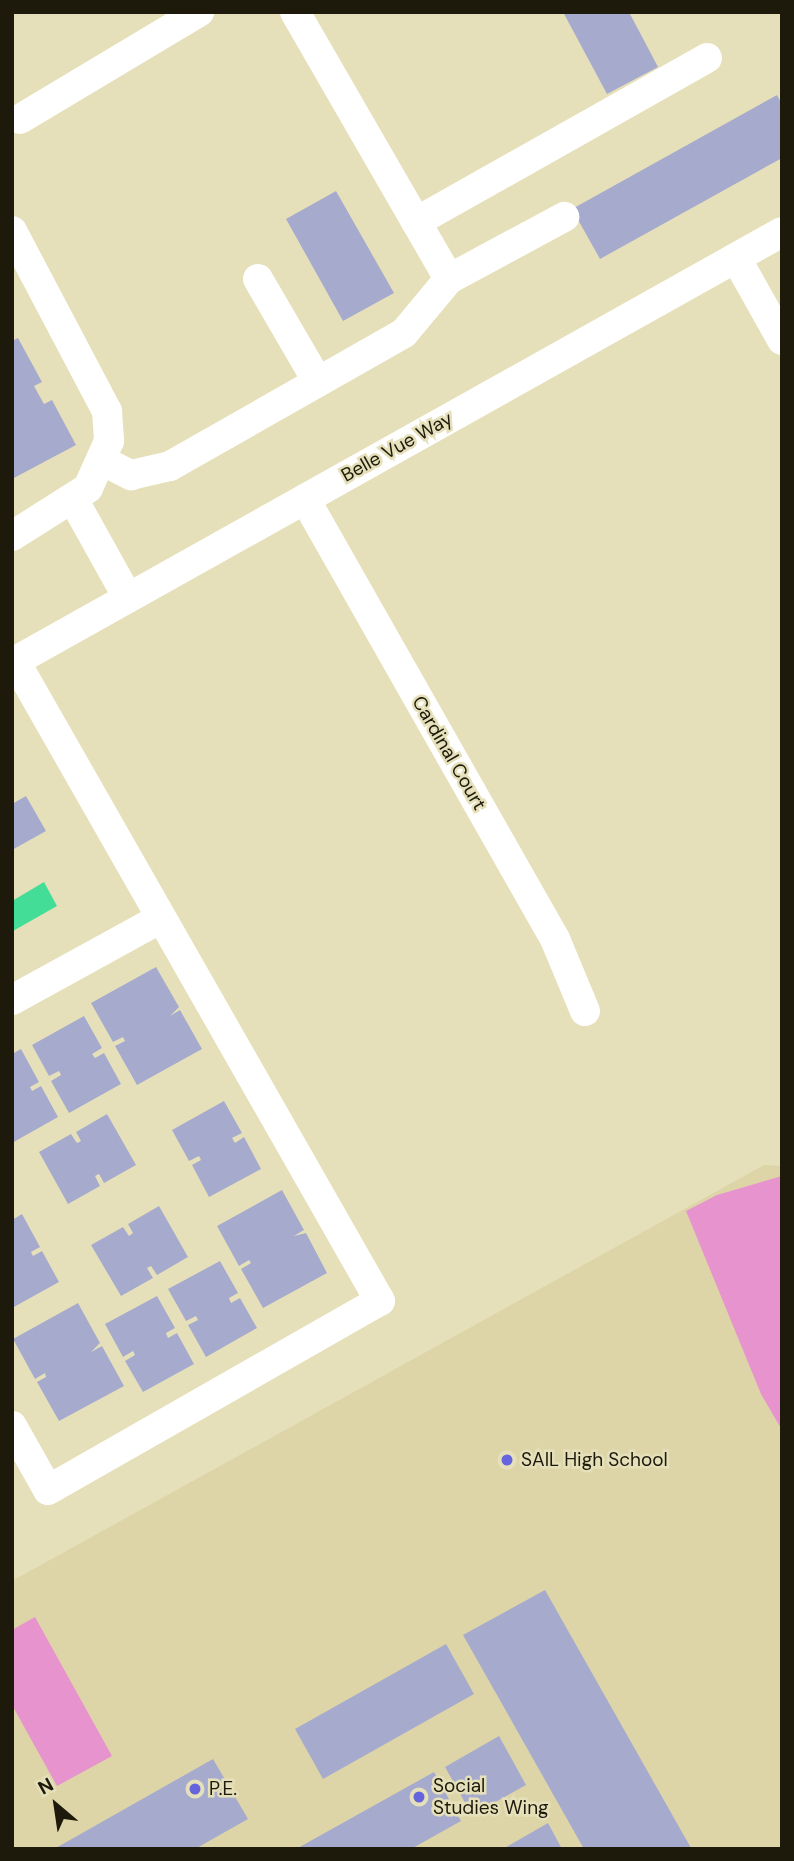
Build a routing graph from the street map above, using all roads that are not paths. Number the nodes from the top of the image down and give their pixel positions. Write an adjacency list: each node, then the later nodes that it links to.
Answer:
1 (199, 12): 4 (street)
2 (296, 15): 6 (street)
3 (707, 58): 6 (street)
4 (19, 119)
5 (564, 217): 12 (street)
6 (416, 222): 12 (street)
7 (12, 231): 10 (street)
8 (782, 232): 9 (street, Belle Vue Way)
9 (736, 258): 13 (street); 17 (street, Belle Vue Way)
10 (22, 271): 15 (street)
11 (258, 279): 14 (street)
12 (449, 279): 14 (street)
13 (782, 340)
14 (318, 382): 15 (street)
15 (101, 460): 16 (street)
16 (73, 499): 18 (street); 19 (street)
17 (305, 499): 19 (street, Belle Vue Way); 23 (street, Cardinal Court)
18 (12, 536)
19 (128, 597): 20 (street, Belle Vue Way)
20 (14, 662): 21 (street)
21 (162, 918): 22 (street); 24 (street)
22 (12, 1000)
23 (586, 1011)
24 (12, 1426)

